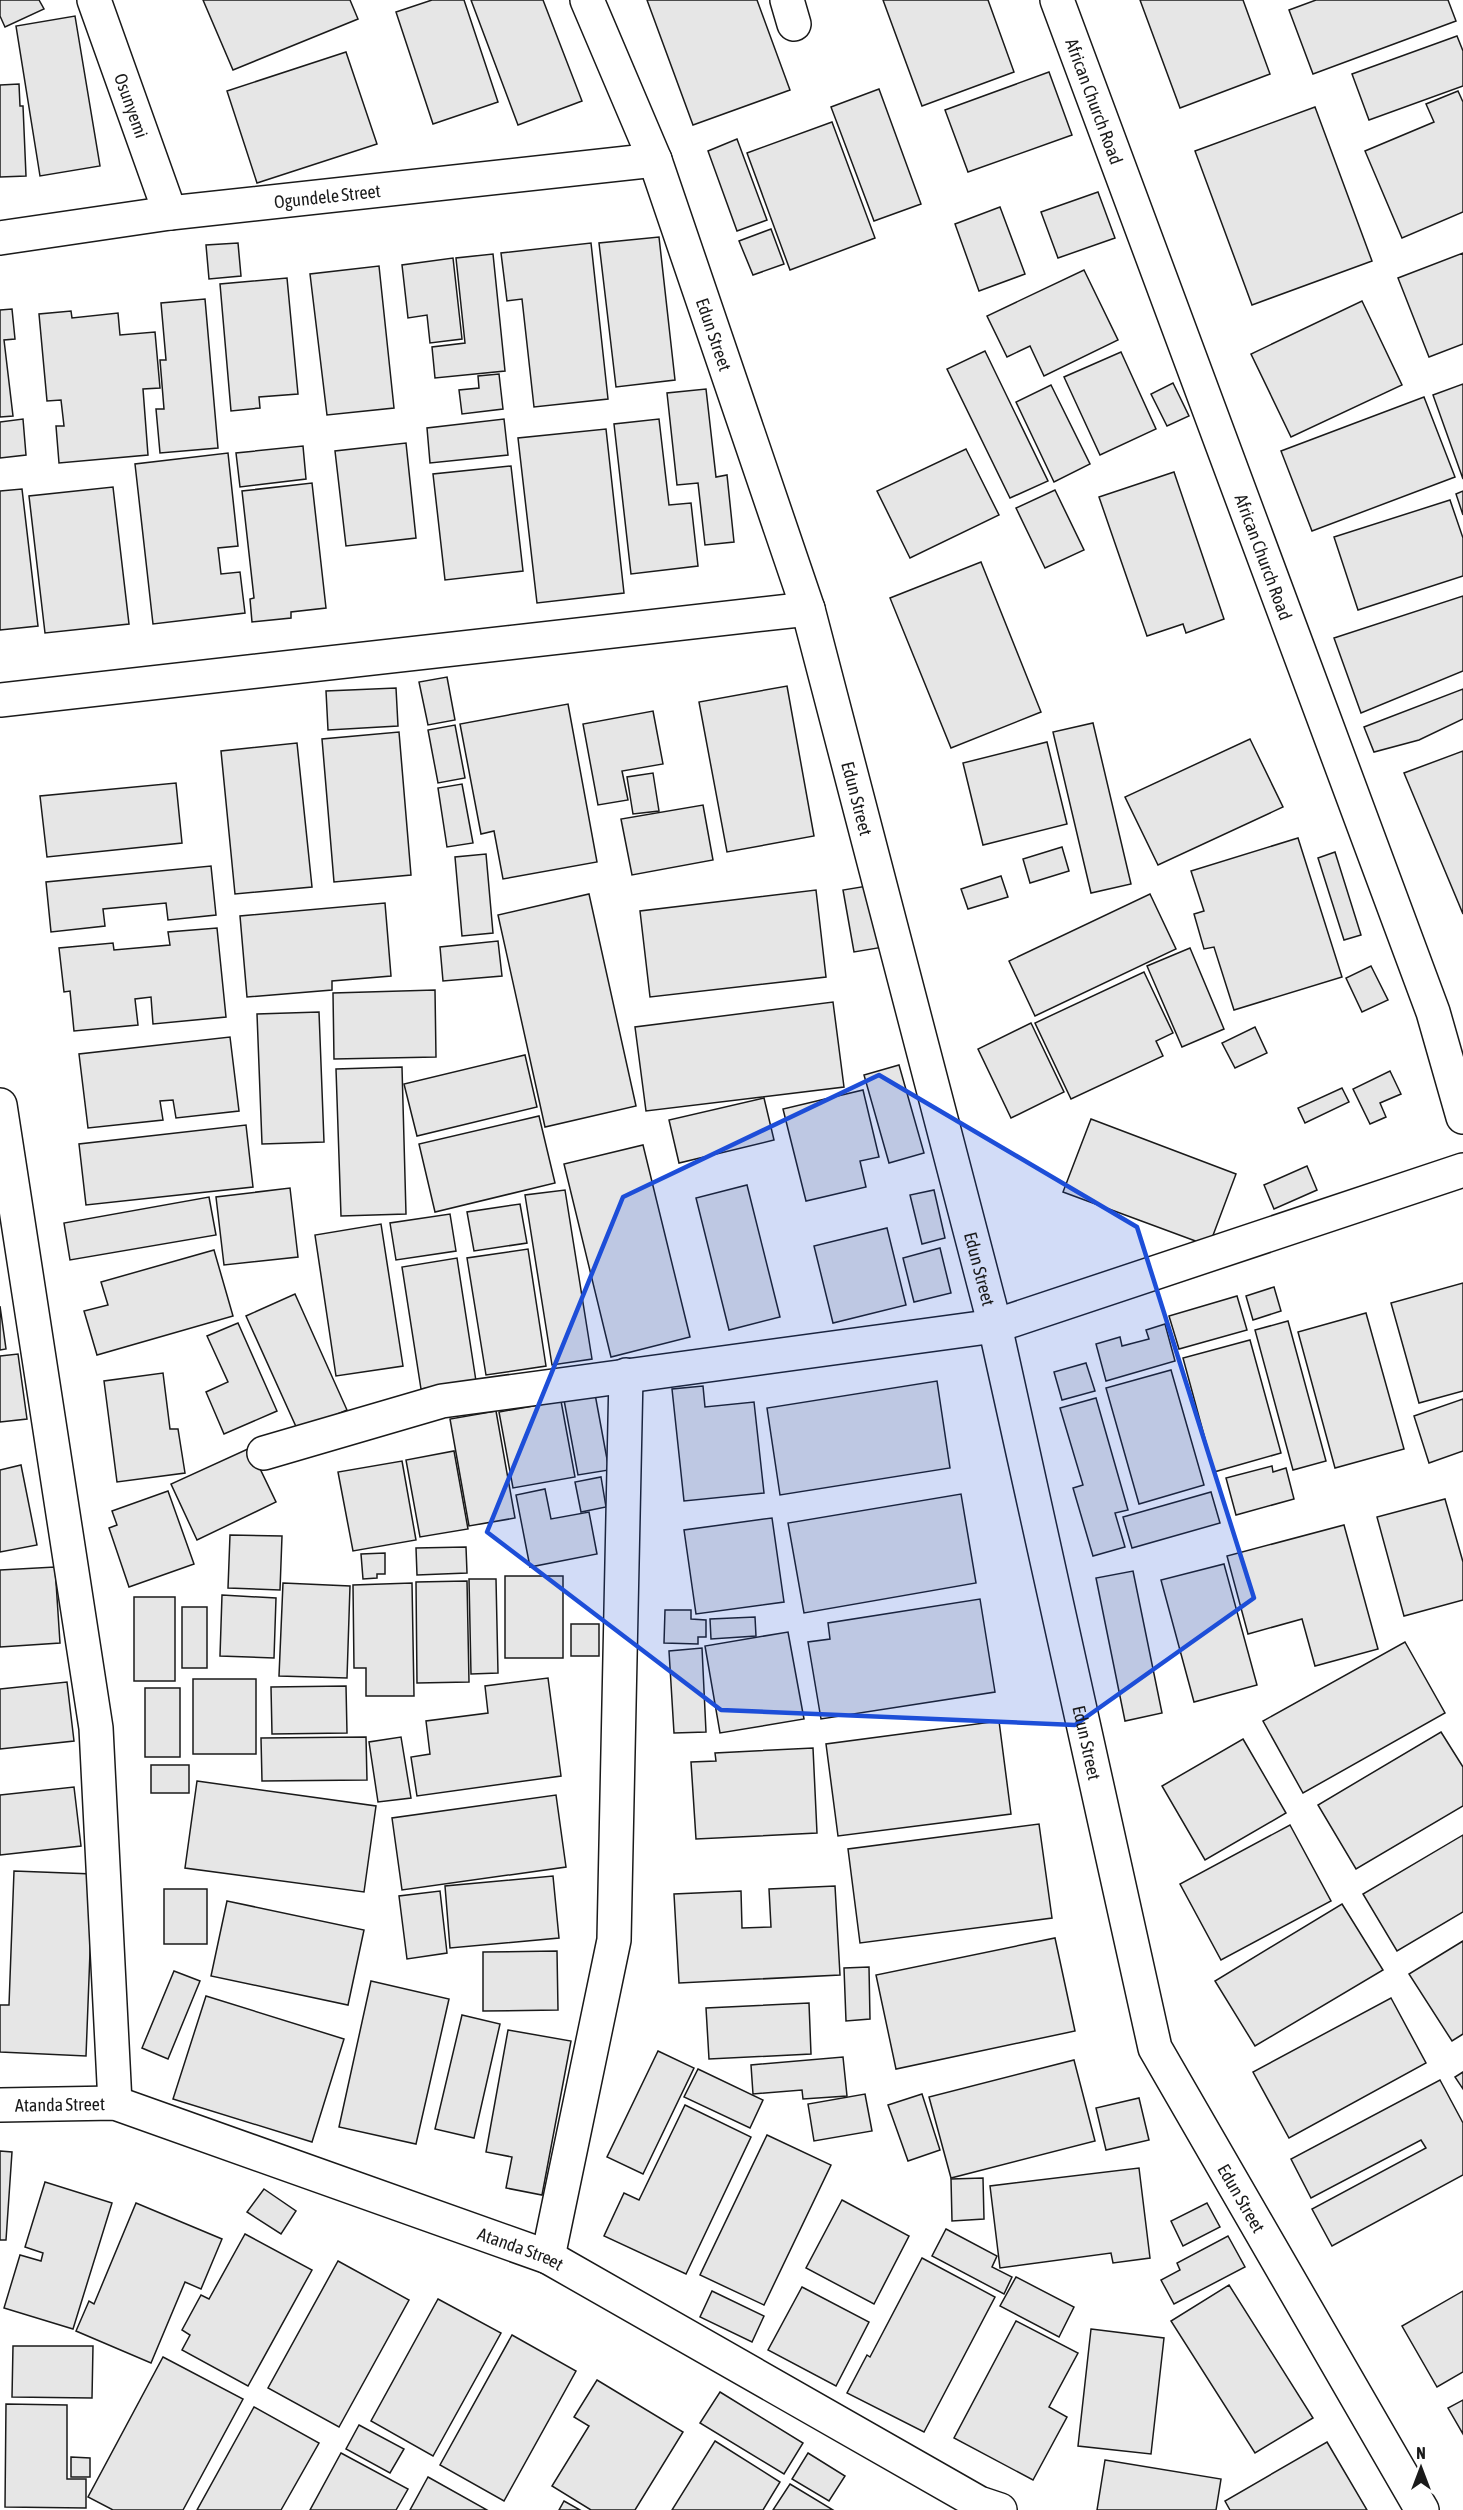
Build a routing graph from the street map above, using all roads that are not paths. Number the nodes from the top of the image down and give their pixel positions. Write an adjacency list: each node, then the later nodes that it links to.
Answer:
1 (94, 0): 5 (street, Osunyemi)
2 (587, 0): 4 (street, Edun Street)
3 (1057, 0): 10 (street, African Church Road)
4 (655, 160): 5 (street, Ogundele Street); 7 (street, Edun Street)
5 (170, 213): 6 (street, Ogundele Street)
6 (0, 238)
7 (808, 609): 8 (street); 12 (street, Edun Street)
8 (0, 700)
9 (0, 1105): 15 (street)
10 (1463, 1118)
11 (1463, 1170): 12 (street)
12 (994, 1326): 13 (street); 19 (street, Edun Street)
13 (626, 1375): 14 (street); 17 (street)
14 (264, 1453)
15 (115, 2103): 16 (street, Atanda Street); 17 (street, Atanda Street)
16 (0, 2105)
17 (548, 2257): 18 (street, Atanda Street)
18 (1000, 2510)
19 (1422, 2510)

